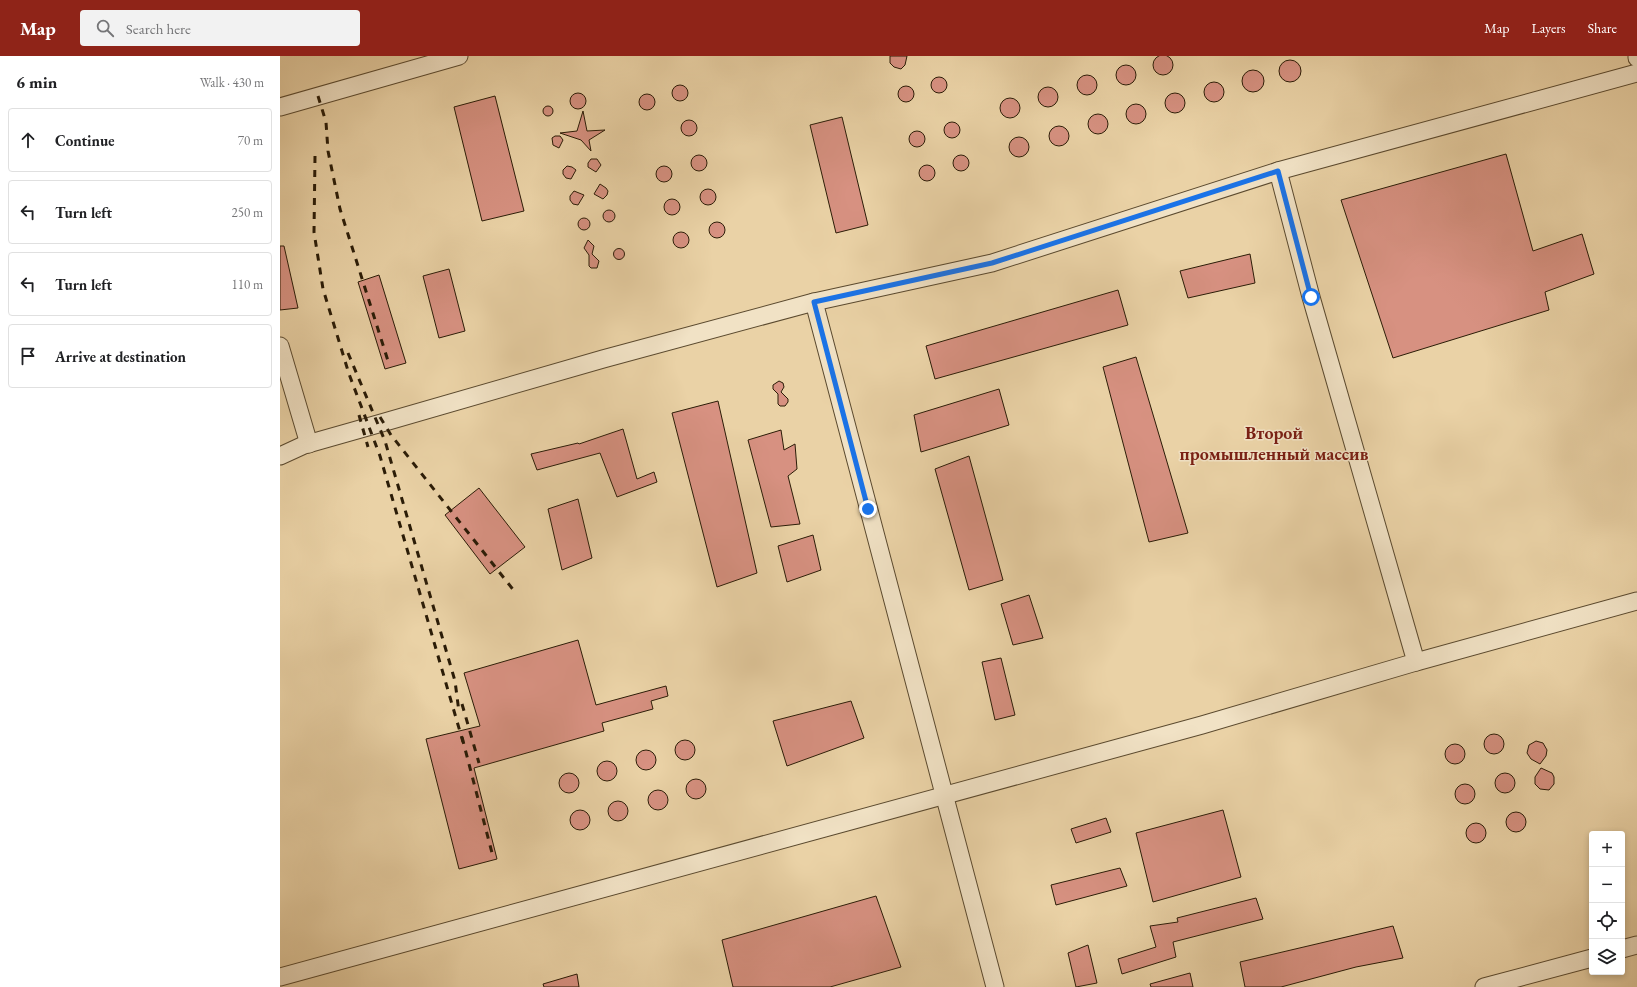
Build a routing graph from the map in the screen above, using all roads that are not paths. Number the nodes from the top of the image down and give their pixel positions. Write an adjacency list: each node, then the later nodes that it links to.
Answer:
1 (459, 56): 3 (lane)
2 (1637, 73): 4 (lane)
3 (280, 107)
4 (1278, 171): 5 (lane); 10 (lane)
5 (814, 302): 7 (lane); 11 (lane)
6 (280, 346): 7 (lane)
7 (309, 444): 8 (lane)
8 (280, 456)
9 (1637, 601): 10 (lane)
10 (1416, 662): 11 (lane)
11 (943, 795): 15 (lane); 16 (lane)
12 (1637, 945): 13 (lane)
13 (1625, 948)
14 (1589, 959): 17 (lane)
15 (280, 977)
16 (995, 987)
17 (1484, 987)

